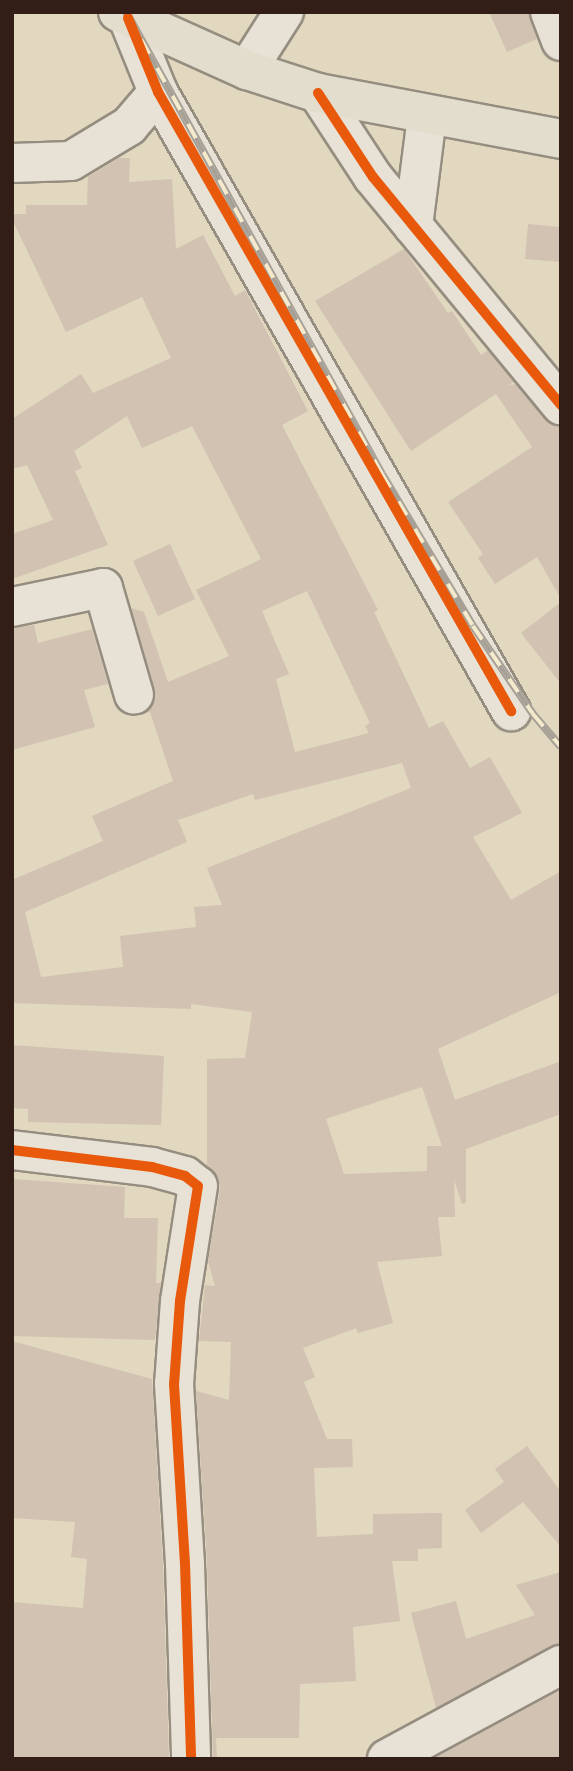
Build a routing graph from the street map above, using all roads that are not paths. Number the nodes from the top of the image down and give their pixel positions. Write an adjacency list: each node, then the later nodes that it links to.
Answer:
1 (284, 12): 3 (street)
2 (123, 15): 3 (main road); 4 (street)
3 (247, 70): 5 (main road)
4 (158, 92): 8 (street); 13 (street)
5 (318, 93): 6 (main road); 9 (street)
6 (428, 116): 7 (main road); 9 (street)
7 (561, 139)
8 (12, 163)
9 (413, 226): 10 (street)
10 (561, 405)
11 (12, 607): 12 (street)
12 (134, 695)
13 (512, 711)
14 (12, 1150): 16 (street)
15 (561, 1665): 17 (street)
16 (191, 1759)
17 (387, 1759)

